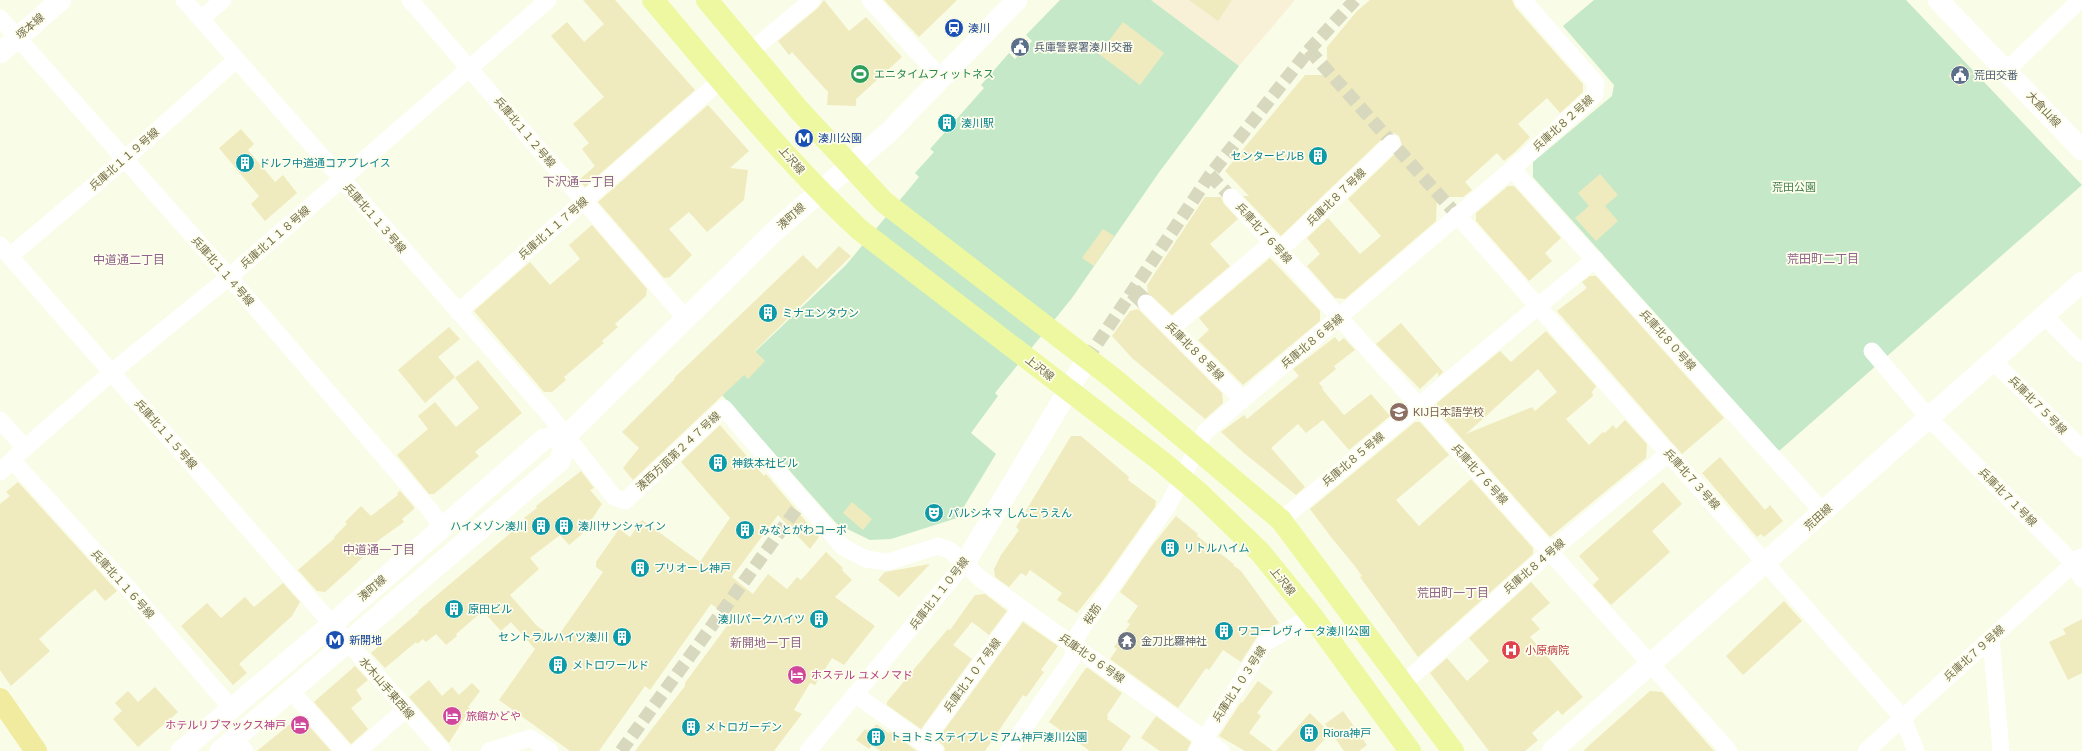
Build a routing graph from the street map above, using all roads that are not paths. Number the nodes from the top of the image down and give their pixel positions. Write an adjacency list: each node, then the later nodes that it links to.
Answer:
1 (60, 0): 16 (street, 塚本線)
2 (184, 0): 15 (street, 兵庫北１１３号線)
3 (223, 0): 15 (street)
4 (410, 0): 20 (street, 兵庫北１１２号線)
5 (653, 0): 23 (main road, 上沢線)
6 (812, 0): 17 (street)
7 (870, 0): 22 (street)
8 (1017, 0): 22 (street, 湊町線)
9 (1523, 0): 28 (street, 兵庫北８２号線)
10 (1938, 0): 21 (street, 大倉山線)
11 (2080, 0): 21 (street)
12 (541, 2): 20 (street, 兵庫北１１８号線)
13 (715, 3): 17 (main road)
14 (0, 18): 16 (street, 兵庫北１１４号線)
15 (201, 19): 19 (street, 兵庫北１１３号線)
16 (17, 37): 18 (street, 塚本線); 26 (street, 兵庫北１１４号線)
17 (751, 51): 27 (main road)
18 (0, 53)
19 (236, 60): 26 (street, 兵庫北１１９号線); 29 (street, 兵庫北１１３号線)
20 (470, 67): 29 (street, 兵庫北１１８号線); 32 (street, 兵庫北１１２号線)
21 (2007, 70): 25 (street, 大倉山線)
22 (941, 78): 27 (street, 湊町線)
23 (721, 80): 30 (main road, 上沢線); 32 (street, 兵庫北１１７号線)
24 (1392, 143): 34 (street, 兵庫北８７号線)
25 (2082, 150)
26 (125, 159): 35 (street, 兵庫北１１９号線); 37 (street, 兵庫北１１４号線)
27 (850, 166): 30 (street, 湊町線); 48 (main road)
28 (1512, 169): 33 (street, 兵庫北８２号線); 36 (street, 兵庫北８０号線)
29 (341, 180): 37 (street, 兵庫北１１８号線); 41 (street, 兵庫北１１３号線)
30 (819, 191): 44 (street, 湊町線); 51 (main road, 上沢線)
31 (1231, 197): 34 (street, 兵庫北７６号線)
32 (583, 202): 41 (street, 兵庫北１１７号線); 44 (street, 兵庫北１１２号線)
33 (1457, 215): 40 (street, 兵庫北７３号線); 43 (street, 兵庫北８６号線)
34 (1277, 246): 43 (street, 兵庫北７６号線); 45 (street, 兵庫北８７号線)
35 (5, 251): 50 (street, 兵庫北１１５号線)
36 (1595, 259): 40 (street, 兵庫北８５号線); 65 (street, 兵庫北８０号線)
37 (229, 277): 50 (street, 兵庫北１１８号線); 67 (street, 兵庫北１１４号線)
38 (2082, 282): 42 (street, 荒田線)
39 (1146, 303): 45 (street, 兵庫北８８号線)
40 (1537, 306): 53 (street, 兵庫北８５号線); 60 (street, 兵庫北７３号線)
41 (458, 312): 56 (street, 兵庫北１１３号線)
42 (2044, 315): 47 (street); 49 (street, 荒田線)
43 (1339, 318): 52 (street, 兵庫北８６号線); 53 (street, 兵庫北７６号線)
44 (686, 319): 56 (street, 湊町線)
45 (1172, 328): 52 (street, 兵庫北８８号線)
46 (1872, 351): 54 (street, 兵庫北７１号線)
47 (2082, 354)
48 (1087, 359): 51 (street, 兵庫北１１０号線); 58 (main road)
49 (1993, 361): 54 (street, 荒田線); 59 (street, 兵庫北７５号線)
50 (112, 372): 57 (street, 兵庫北１１８号線); 75 (street, 兵庫北１１５号線)
51 (1067, 390): 63 (main road, 上沢線); 71 (street, 兵庫北１１０号線)
52 (1242, 399): 58 (street, 兵庫北８６号線)
53 (1418, 405): 66 (street, 兵庫北８５号線); 68 (street, 兵庫北７６号線)
54 (1929, 418): 65 (street, 荒田線); 69 (street, 兵庫北７１号線)
55 (0, 420): 57 (street)
56 (567, 435): 64 (street, 湊西方面第２４７号線); 67 (street, 湊町線); 77 (street)
57 (25, 448): 61 (street, 兵庫北１１８号線)
58 (1197, 448): 63 (street, 兵庫北８６号線); 66 (main road)
59 (2082, 449)
60 (1669, 454): 68 (street, 兵庫北８４号線); 70 (street, 兵庫北７３号線)
61 (13, 461): 62 (street, 兵庫北１１８号線); 84 (street, 兵庫北１１６号線)
62 (0, 472)
63 (1182, 479): 74 (main road, 上沢線); 78 (street, 桜筋)
64 (803, 502): 71 (street, 兵庫北９６号線)
65 (1823, 512): 70 (street, 荒田線)
66 (1281, 520): 80 (main road)
67 (442, 528): 75 (street, 湊町線)
68 (1551, 551): 79 (street, 兵庫北７６号線); 80 (street, 兵庫北８４号線)
69 (2078, 560): 72 (street, 兵庫北７１号線); 76 (street, 兵庫北７９号線)
70 (1767, 562): 79 (street, 荒田線); 86 (street, 兵庫北７３号線)
71 (965, 563): 73 (street, 兵庫北９６号線); 82 (street, 兵庫北１１０号線)
72 (2082, 580)
73 (1021, 608): 78 (street, 兵庫北９６号線); 89 (street, 兵庫北１０７号線)
74 (1312, 616): 87 (street, 兵庫北１０３号線); 100 (main road, 上沢線)
75 (332, 624): 77 (street, 水木山手東西線); 84 (street, 湊町線)
76 (1991, 638): 86 (street, 兵庫北７９号線); 106 (street)
77 (347, 642): 81 (street); 85 (street, 水木山手東西線)
78 (1076, 646): 87 (street, 兵庫北９６号線); 98 (street, 桜筋)
79 (1651, 665): 102 (street, 荒田線); 103 (street, 兵庫北７６号線)
80 (1403, 684): 101 (main road)
81 (291, 690): 88 (street); 92 (street)
82 (856, 695): 89 (street); 97 (street, 兵庫北１１０号線)
83 (0, 699): 90 (highway)
84 (232, 709): 91 (street, 湊町線)
85 (406, 710): 93 (street); 94 (street, 水木山手東西線)
86 (1903, 718): 104 (street, 兵庫北７９号線); 105 (street, 兵庫北７３号線)
87 (1201, 745): 99 (street, 兵庫北９６号線)
88 (233, 747)
89 (929, 747)
90 (36, 751)
91 (182, 751)
92 (344, 751)
93 (358, 751)
94 (443, 751)
95 (489, 751): 96 (street)
96 (550, 751)
97 (808, 751)
98 (1008, 751)
99 (1221, 751)
100 (1410, 751)
101 (1453, 751)
102 (1552, 751)
103 (1729, 751)
104 (1866, 751)
105 (1916, 751)
106 (2001, 751)

